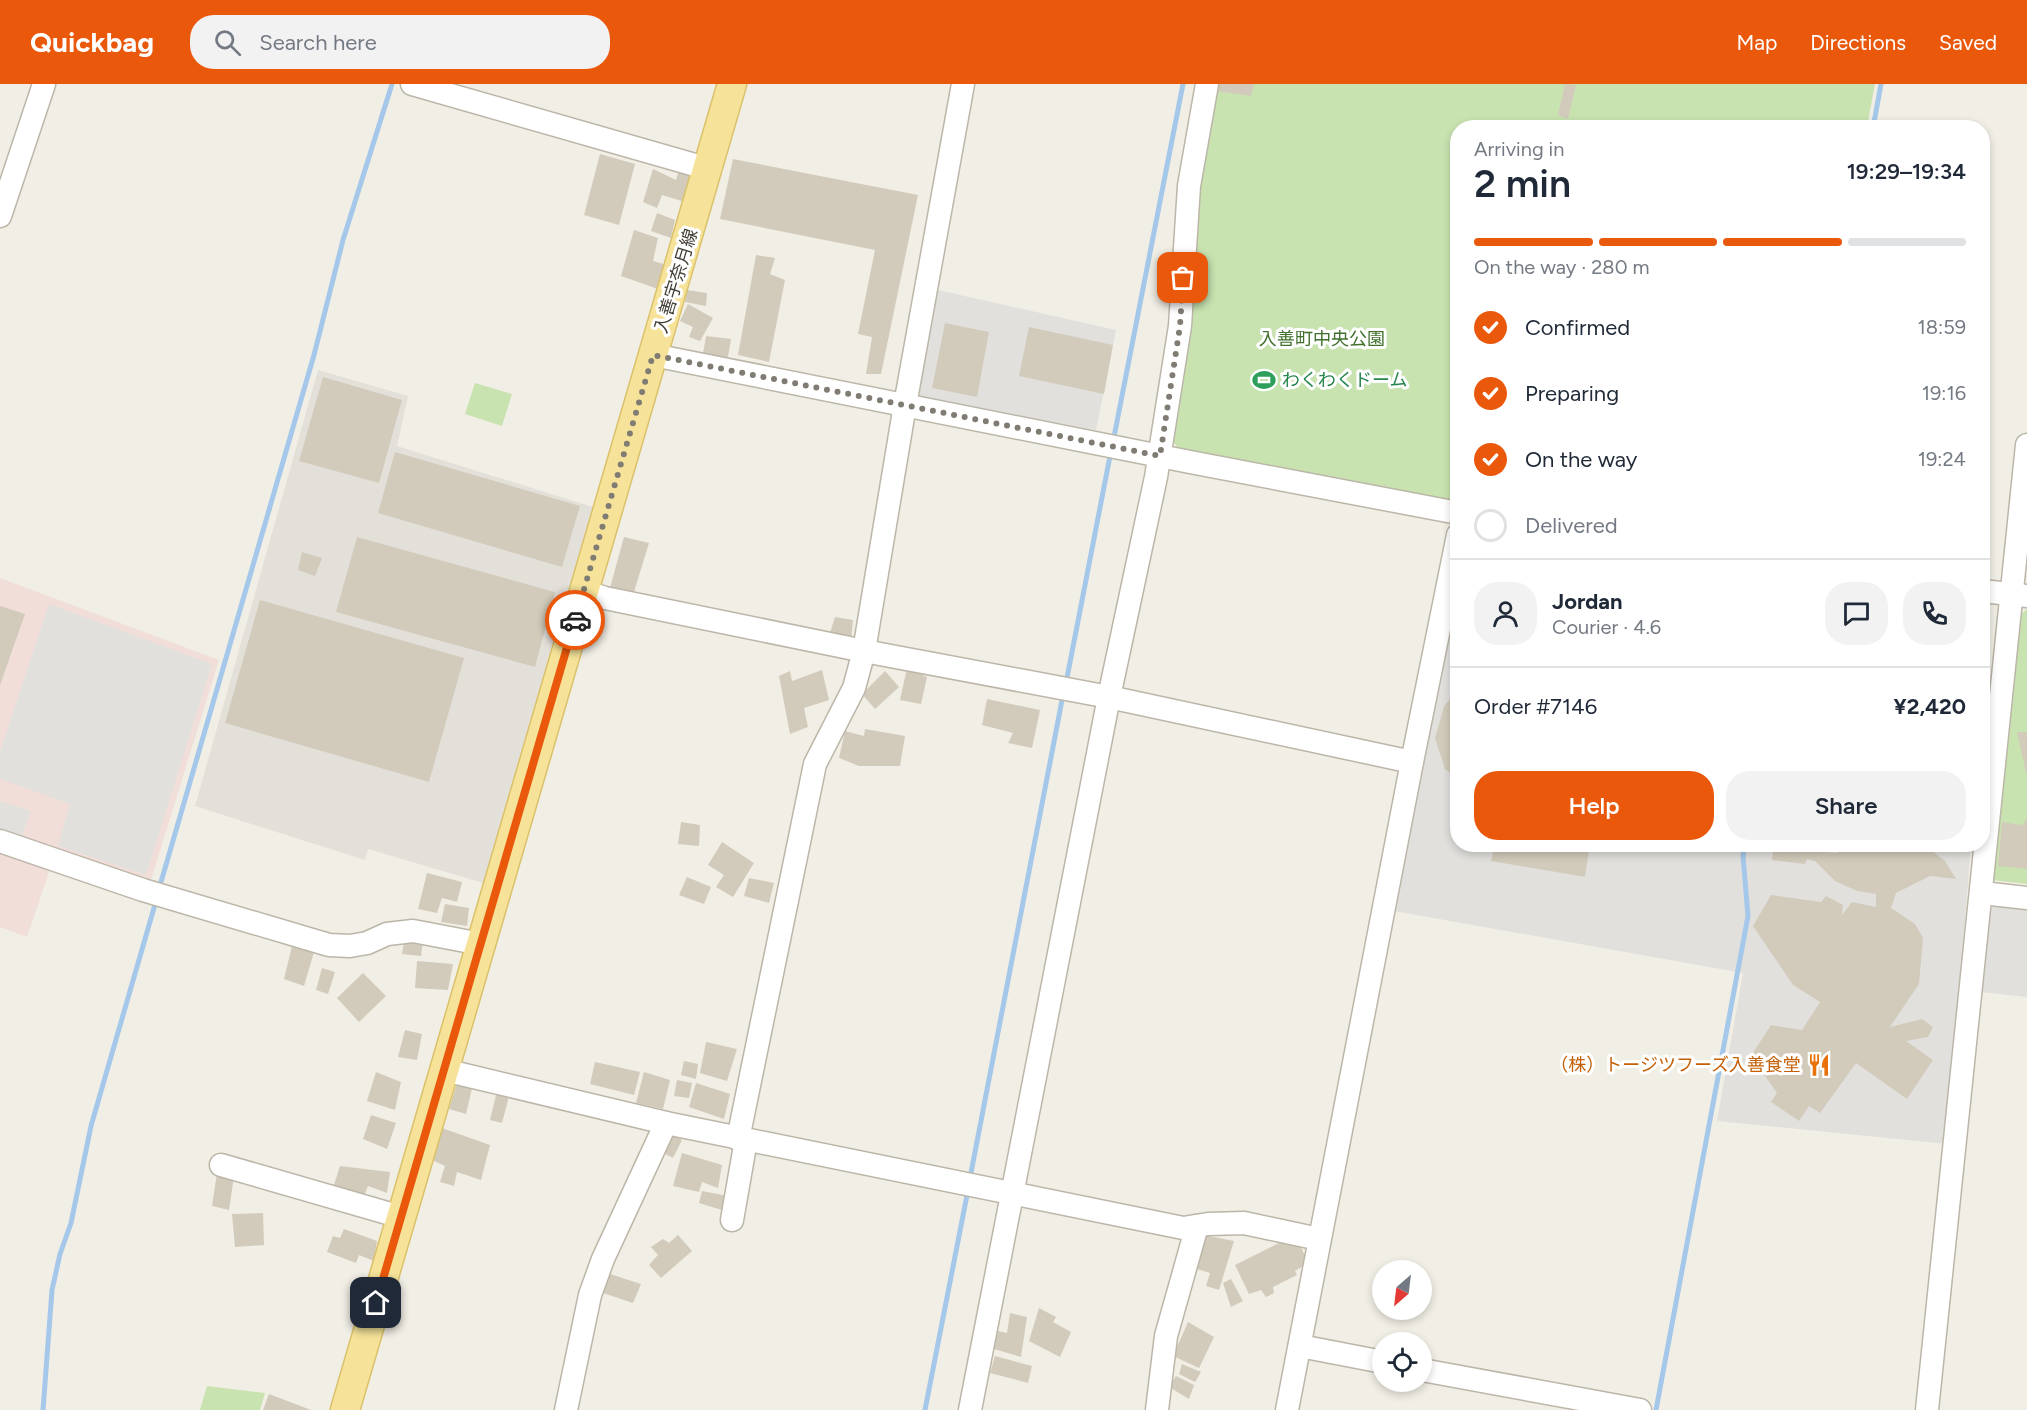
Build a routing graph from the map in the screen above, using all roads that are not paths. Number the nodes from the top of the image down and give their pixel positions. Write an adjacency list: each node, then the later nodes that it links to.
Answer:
1 (44, 84): 7 (street)
2 (412, 84): 6 (street)
3 (963, 84): 9 (street)
4 (1207, 84): 11 (street)
5 (728, 85): 6 (main road, 入善宇奈月線)
6 (709, 169): 8 (main road, 入善宇奈月線)
7 (0, 216)
8 (653, 355): 9 (street); 14 (main road, 入善宇奈月線)
9 (905, 405): 11 (street); 17 (street)
10 (2027, 445): 16 (street)
11 (1160, 456): 12 (street); 18 (street)
12 (1450, 511)
13 (1450, 574): 19 (street)
14 (584, 591): 17 (street); 25 (main road, 入善宇奈月線)
15 (1990, 592): 16 (street)
16 (2019, 595): 20 (street)
17 (864, 651): 18 (street); 28 (street)
18 (1109, 697): 19 (street); 30 (street)
19 (1412, 762): 34 (street)
20 (1990, 829)
21 (0, 841): 25 (street)
22 (1987, 852): 23 (street)
23 (1982, 893): 24 (street); 44 (street)
24 (2027, 898)
25 (481, 944): 26 (main road, 入善宇奈月線)
26 (444, 1070): 27 (street); 31 (main road, 入善宇奈月線)
27 (666, 1123): 28 (street); 39 (street)
28 (742, 1139): 30 (street); 32 (street)
29 (221, 1165): 31 (street)
30 (1012, 1195): 33 (street); 40 (street)
31 (400, 1217): 38 (main road, 入善宇奈月線)
32 (732, 1220)
33 (1197, 1226): 34 (street); 41 (street)
34 (1319, 1239): 35 (street)
35 (1300, 1346): 36 (street); 42 (street)
36 (1372, 1360)
37 (1432, 1372): 43 (street)
38 (345, 1410)
39 (566, 1410)
40 (970, 1410)
41 (1157, 1410)
42 (1287, 1410)
43 (1640, 1410)
44 (1927, 1410)

